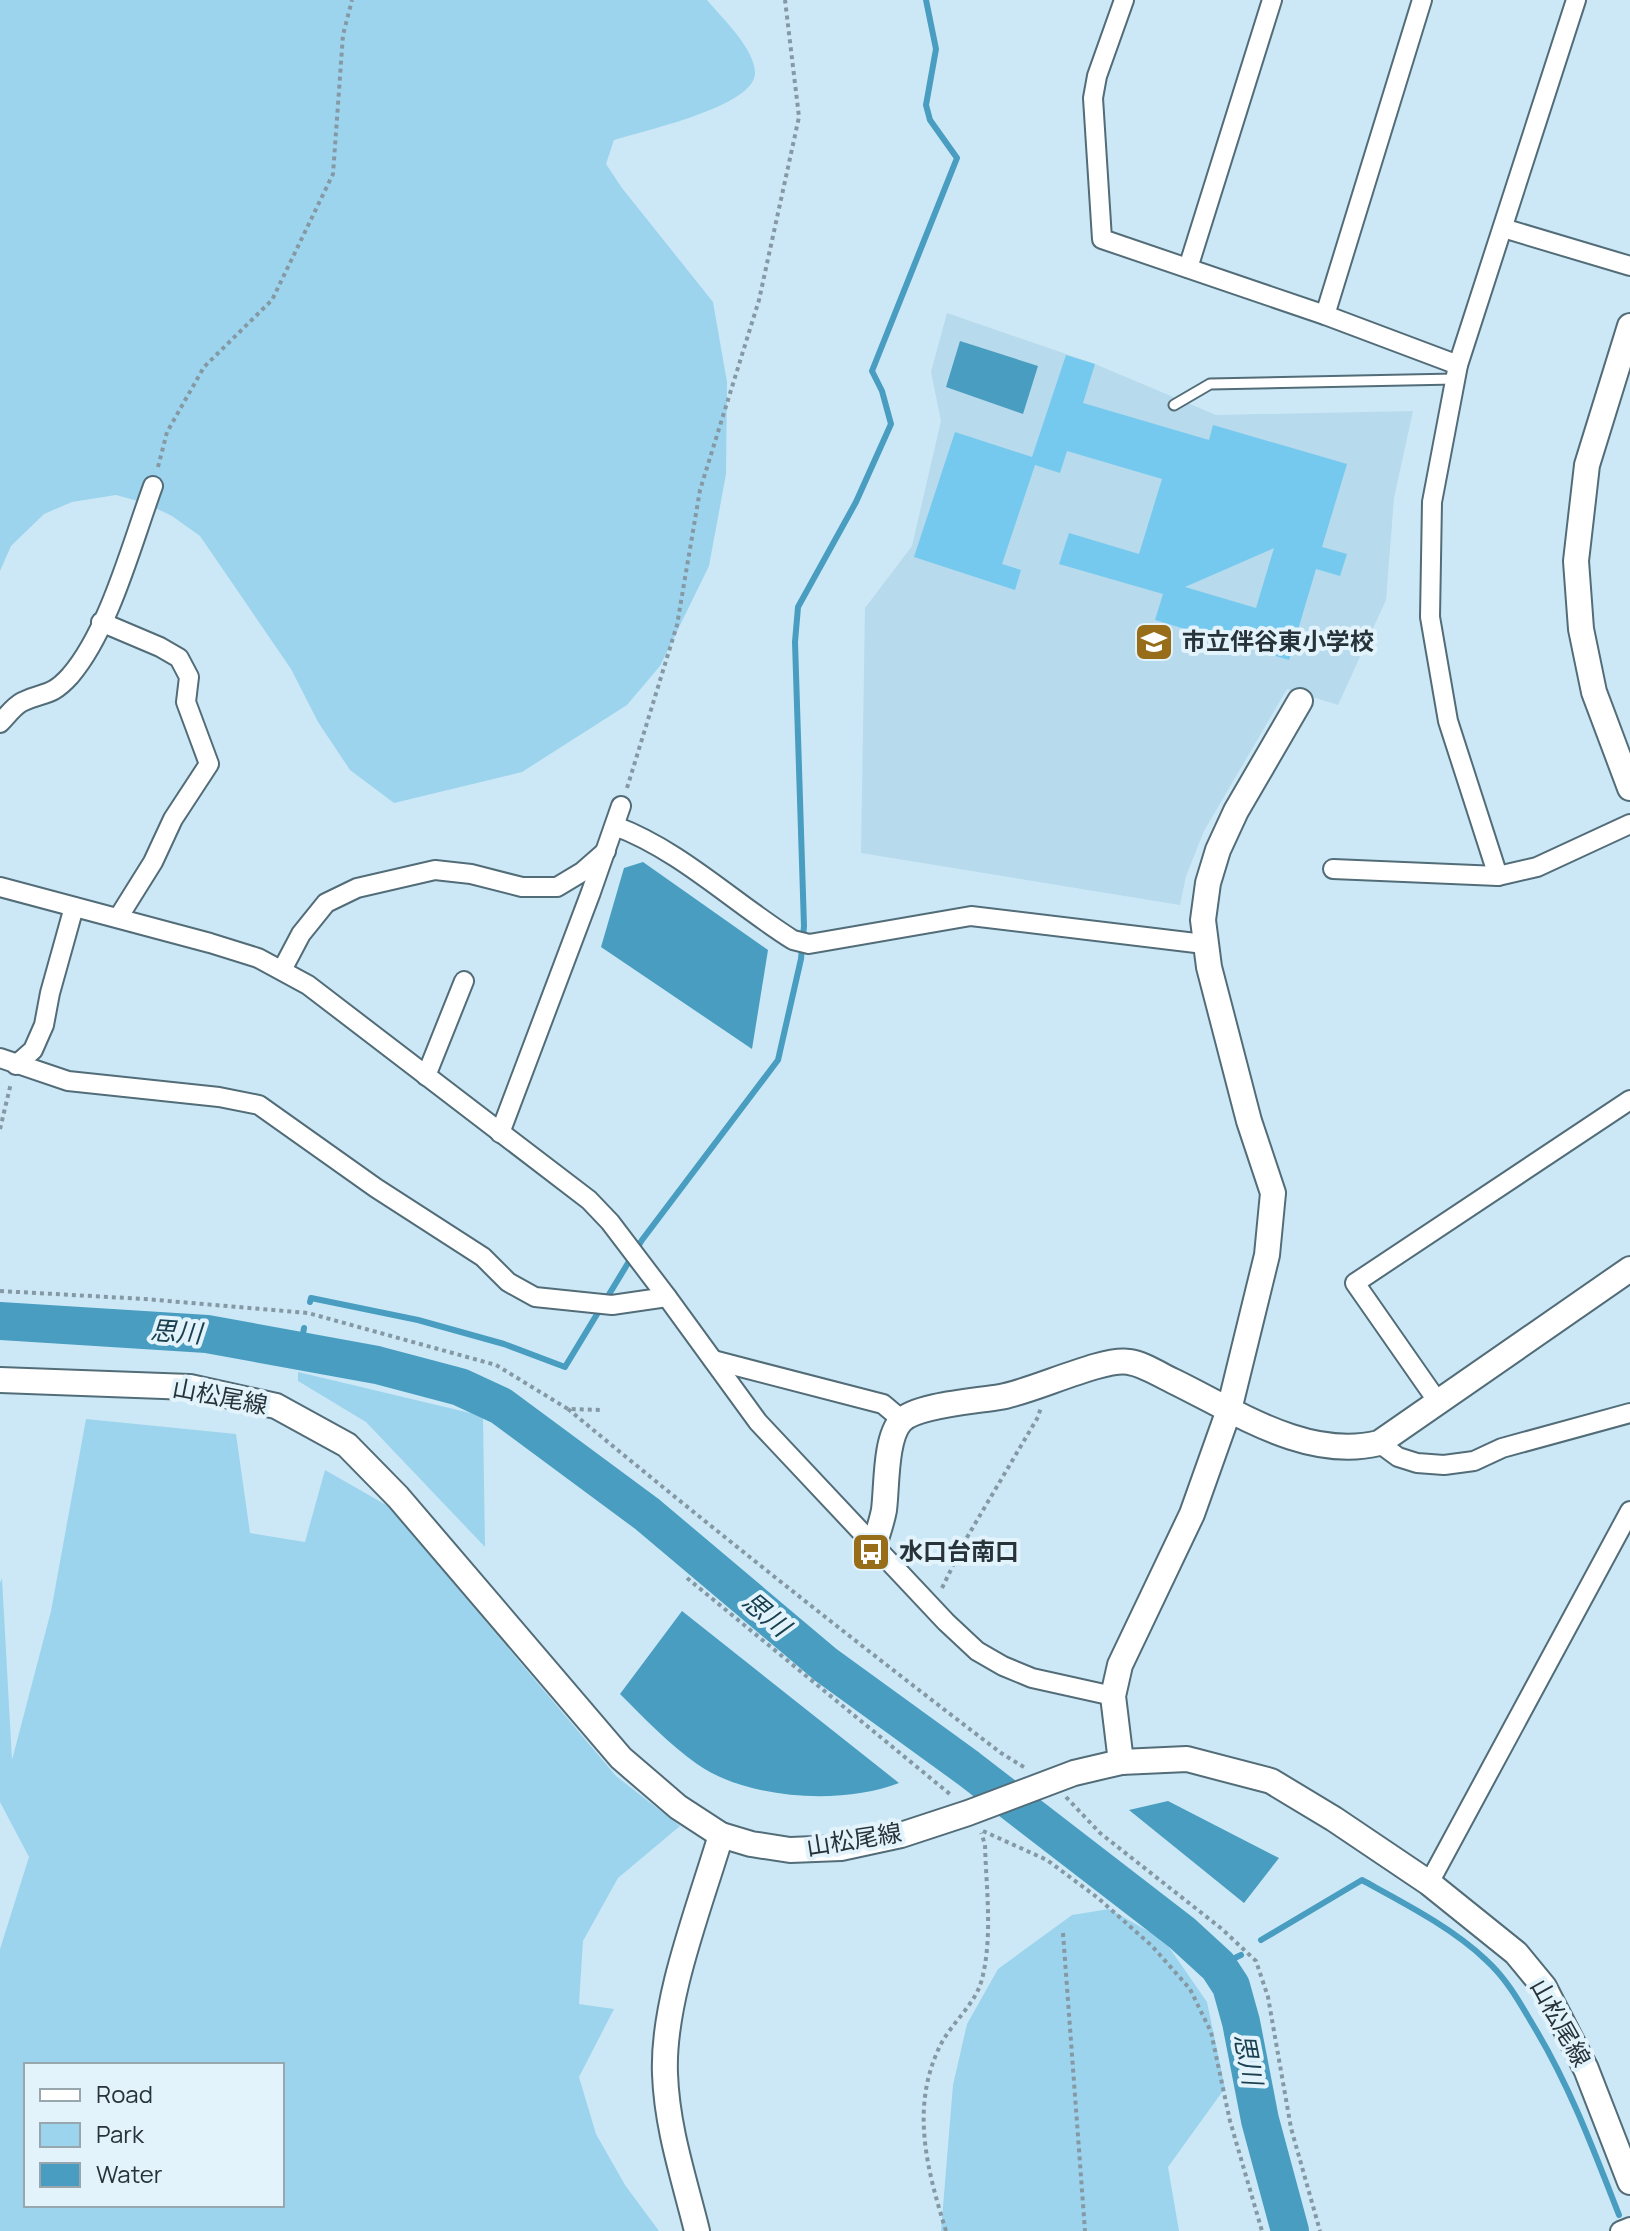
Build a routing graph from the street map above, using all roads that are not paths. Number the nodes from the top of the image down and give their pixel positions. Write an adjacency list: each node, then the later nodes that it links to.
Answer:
1 (1124, 0): 7 (street)
2 (1272, 0): 7 (street)
3 (1422, 0): 8 (street)
4 (1576, 0): 5 (street)
5 (1503, 228): 6 (street); 10 (street)
6 (1630, 266)
7 (1188, 268): 8 (street)
8 (1325, 315): 10 (street)
9 (1630, 326): 16 (street)
10 (1456, 372): 11 (lane); 22 (street)
11 (1174, 405)
12 (153, 486): 13 (street)
13 (101, 622): 15 (street); 25 (street)
14 (1300, 701): 26 (street)
15 (0, 723)
16 (1630, 788)
17 (621, 806): 19 (street)
18 (1630, 824): 22 (street)
19 (615, 826): 20 (street); 26 (street)
20 (606, 851): 27 (street); 32 (street)
21 (1333, 869): 22 (street)
22 (1498, 876)
23 (0, 887): 24 (street)
24 (74, 907): 25 (street); 29 (street)
25 (118, 918): 27 (street)
26 (1204, 944): 38 (street)
27 (282, 970): 30 (street)
28 (464, 981): 30 (street)
29 (8, 1061): 34 (street)
30 (426, 1076): 32 (street)
31 (1630, 1100): 37 (street)
32 (500, 1133): 34 (street)
33 (1630, 1269): 37 (street)
34 (667, 1297): 35 (street)
35 (713, 1360): 40 (street); 43 (street)
36 (0, 1380): 46 (street, 山松尾線)
37 (1438, 1402): 41 (street)
38 (1229, 1410): 40 (street); 41 (street); 44 (street)
39 (1630, 1413): 41 (street)
40 (902, 1420): 43 (street)
41 (1379, 1443)
42 (1630, 1511): 47 (street)
43 (874, 1545): 44 (street)
44 (1113, 1696): 45 (street)
45 (1121, 1762): 46 (street, 山松尾線); 47 (street, 山松尾線)
46 (721, 1835): 50 (street)
47 (1429, 1883): 48 (street, 山松尾線)
48 (1628, 2169)
49 (1630, 2227): 51 (street)
50 (697, 2231)
51 (1620, 2231)

